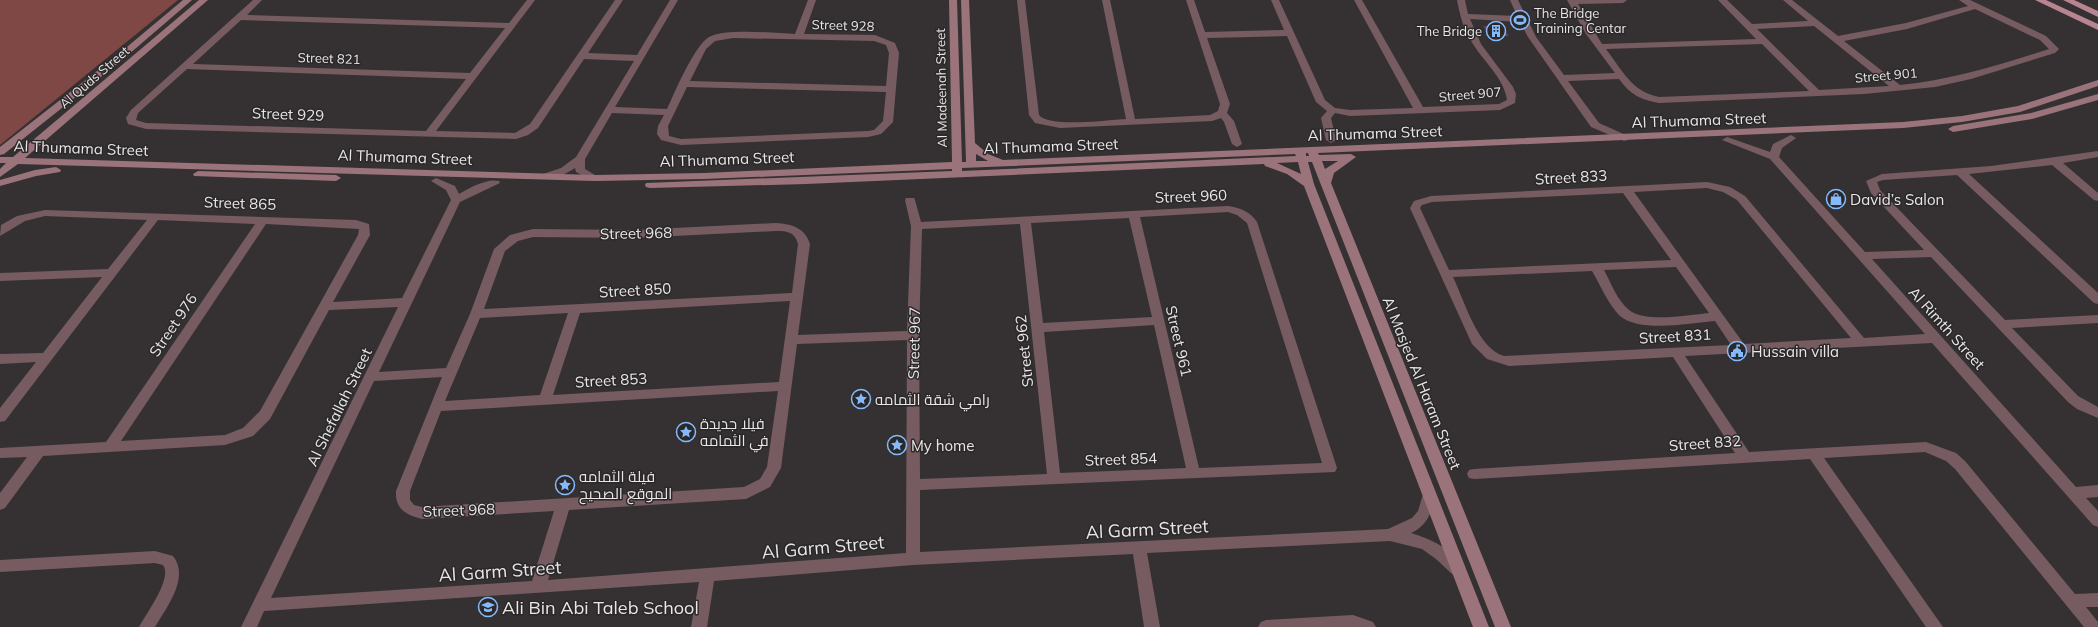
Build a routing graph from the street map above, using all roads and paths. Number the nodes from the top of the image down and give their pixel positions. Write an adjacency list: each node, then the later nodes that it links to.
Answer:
1 (188, 0): 43 (street, Al Quds Street)
2 (204, 0): 67 (street, Al Quds Street)
3 (258, 0): 28 (street, Street 929)
4 (531, 0): 32 (street)
5 (619, 0): 41 (street, Street 929)
6 (674, 0): 42 (street)
7 (812, 0): 37 (street)
8 (953, 0): 70 (street, Al Madeenah Street)
9 (965, 0): 68 (street, Al Madeenah Street)
10 (1021, 0): 59 (street)
11 (1106, 0): 59 (street)
12 (1190, 0): 36 (street)
13 (1275, 0): 35 (street)
14 (1358, 0): 56 (street)
15 (1461, 0): 27 (street, Street 907)
16 (1514, 0): 29 (street)
17 (1623, 0): 24 (street)
18 (1722, 0): 33 (street)
19 (1787, 0): 31 (street)
20 (1963, 0): 25 (street, Street 901)
21 (2040, 0): 34 (main road)
22 (2051, 0): 30 (main road)
23 (2067, 0): 26 (main road)
24 (1571, 1): 40 (street, Street 901)
25 (1976, 6): 38 (street); 50 (street, Street 901)
26 (2098, 14)
27 (1465, 16): 29 (street); 56 (street, Street 907)
28 (240, 17): 32 (street); 44 (street, Street 929)
29 (1522, 19): 47 (street)
30 (2098, 21)
31 (1816, 23): 33 (street); 38 (street)
32 (512, 26): 45 (street)
33 (1749, 26): 39 (street)
34 (2098, 28)
35 (1288, 33): 36 (street); 55 (street)
36 (1202, 35): 58 (street)
37 (798, 37): 48 (street, Street 928); 51 (street, Street 928)
38 (1836, 39): 50 (street)
39 (1764, 41): 40 (street); 52 (street)
40 (1599, 47): 46 (street, Street 901)
41 (582, 56): 42 (street); 61 (street, Street 929)
42 (640, 58): 54 (street)
43 (118, 59): 71 (street, Al Quds Street); 82 (street)
44 (184, 66): 45 (street, Street 821); 61 (street, Street 929)
45 (473, 76): 61 (street)
46 (1620, 76): 47 (street); 52 (street, Street 901)
47 (1561, 78): 60 (street)
48 (684, 84): 51 (street); 57 (street, Street 928)
49 (2098, 84): 62 (street, Al Thumama Street)
50 (1898, 88): 52 (street, Street 901)
51 (891, 90): 57 (street, Street 928)
52 (1817, 93)
53 (2098, 97): 63 (street, Al Thumama Street)
54 (610, 110): 57 (street); 76 (street)
55 (1332, 110): 56 (street, Street 907); 64 (street)
56 (1420, 111)
57 (669, 112)
58 (1222, 113): 59 (street); 69 (street)
59 (1132, 121)
60 (1595, 125): 62 (street); 65 (street)
61 (428, 133)
62 (1624, 138): 65 (street, Al Thumama Street)
63 (1791, 138): 66 (street, Al Thumama Street); 75 (street)
64 (1331, 140)
65 (1586, 140): 73 (street, Al Thumama Street)
66 (1727, 140): 74 (street, Al Thumama Street); 75 (street, Al Rimth Street)
67 (38, 142): 78 (street); 82 (street, Al Quds Street)
68 (970, 144): 79 (street); 81 (street, Al Madeenah Street)
69 (1237, 144)
70 (957, 146): 83 (street); 85 (street, Al Madeenah Street)
71 (0, 152)
72 (2098, 154): 80 (street)
73 (1308, 155): 74 (street, Al Thumama Street); 77 (street, Al Thumama Street); 79 (street, Al Thumama Street); 92 (street); 93 (street, Al Masjed Al Haram Street)
74 (1353, 157): 93 (street)
75 (1774, 157): 105 (street, Al Rimth Street)
76 (580, 159): 87 (street); 88 (street)
77 (1258, 162): 85 (street, Al Thumama Street); 92 (street)
78 (68, 163): 82 (street, Al Thumama Street); 87 (street, Al Thumama Street)
79 (1006, 163): 81 (street, Al Thumama Street)
80 (2056, 163): 86 (street); 95 (street)
81 (970, 164): 85 (street)
82 (5, 165): 84 (street, Al Thumama Street)
83 (927, 166): 85 (street, Al Thumama Street); 88 (street, Al Thumama Street)
84 (56, 170): 89 (street, Al Thumama Street); 90 (street)
85 (957, 170): 91 (street, Al Thumama Street)
86 (1961, 173): 104 (street); 112 (street)
87 (547, 176): 88 (street, Al Thumama Street)
88 (595, 178)
89 (436, 181): 91 (street, Al Thumama Street); 96 (street)
90 (0, 183)
91 (495, 183): 96 (street)
92 (1309, 184): 149 (street)
93 (1325, 184): 170 (street, Al Masjed Al Haram Street)
94 (1626, 189): 106 (street); 109 (street, Street 833); 125 (street, Street 833)
95 (2098, 198)
96 (456, 200): 113 (street, Al Shefallah Street)
97 (910, 200): 102 (street, Street 967)
98 (1134, 214): 100 (street, Street 960); 119 (street, Street 961); 142 (street, Street 960)
99 (154, 218): 101 (street, Street 865); 103 (street, Street 865); 108 (street)
100 (1026, 220): 102 (street, Street 960); 121 (street, Street 962)
101 (263, 221): 114 (street, Street 865); 137 (street, Street 976)
102 (917, 226): 122 (street, Street 967)
103 (0, 232)
104 (1935, 253): 105 (street); 120 (street)
105 (1862, 256): 123 (street, Al Rimth Street)
106 (1679, 263): 107 (street); 117 (street)
107 (1596, 267): 109 (street); 117 (street)
108 (112, 273): 110 (street); 128 (street)
109 (1445, 274): 127 (street, Street 831)
110 (0, 277)
111 (795, 297): 115 (street, Street 850); 116 (street, Street 968); 124 (street, Street 968)
112 (2098, 300)
113 (408, 302): 114 (street); 131 (street, Al Shefallah Street)
114 (326, 306): 137 (street, Street 865)
115 (575, 309): 116 (street, Street 850); 133 (street)
116 (476, 314): 130 (street, Street 968)
117 (1718, 317): 126 (street)
118 (2098, 319): 120 (street)
119 (1158, 321): 121 (street); 143 (street, Street 961)
120 (2002, 324): 135 (street)
121 (1037, 328): 145 (street, Street 962)
122 (913, 335): 124 (street); 146 (street, Street 967)
123 (1935, 338): 125 (street, Street 831); 148 (street, Al Rimth Street)
124 (791, 340): 132 (street, Street 968)
125 (1861, 342): 126 (street, Street 831)
126 (1741, 349): 127 (street, Street 831)
127 (1676, 352): 141 (street)
128 (47, 357): 129 (street); 136 (street)
129 (0, 359)
130 (450, 372): 131 (street); 134 (street, Street 968)
131 (371, 377): 162 (street, Al Shefallah Street)
132 (785, 386): 133 (street, Street 853); 151 (street, Street 968)
133 (545, 400): 134 (street, Street 853)
134 (438, 406): 151 (street, Street 968)
135 (2095, 412)
136 (0, 417)
137 (110, 447): 138 (street, Street 865)
138 (39, 451): 139 (street, Street 865); 150 (street)
139 (0, 453)
140 (1813, 453): 141 (street, Street 832); 161 (street, Street 832); 171 (street)
141 (1745, 457): 144 (street, Street 832)
142 (1330, 468): 143 (street, Street 854)
143 (1194, 474): 145 (street, Street 854)
144 (1474, 474)
145 (1054, 478): 146 (street, Street 854)
146 (913, 485): 155 (street, Street 967)
147 (2098, 491): 148 (street)
148 (2073, 493): 152 (street, Al Rimth Street)
149 (1429, 495): 153 (street, Al Garm Street); 157 (street)
150 (0, 504)
151 (563, 505): 159 (street)
152 (2098, 521)
153 (1390, 534): 154 (street, Al Garm Street); 157 (street, Al Garm Street)
154 (1138, 548): 155 (street, Al Garm Street); 166 (street)
155 (913, 559): 158 (street, Al Garm Street)
156 (0, 566): 163 (street)
157 (1460, 574): 169 (street)
158 (708, 575): 159 (street, Al Garm Street); 165 (street)
159 (538, 587): 162 (street, Al Garm Street)
160 (2098, 600): 161 (street)
161 (2072, 601): 172 (street, Street 832)
162 (260, 605): 164 (street, Al Shefallah Street)
163 (147, 627)
164 (249, 627)
165 (699, 627)
166 (1152, 627)
167 (1266, 627): 168 (street)
168 (1368, 627)
169 (1481, 627)
170 (1503, 627)
171 (1934, 627)
172 (2093, 627)

